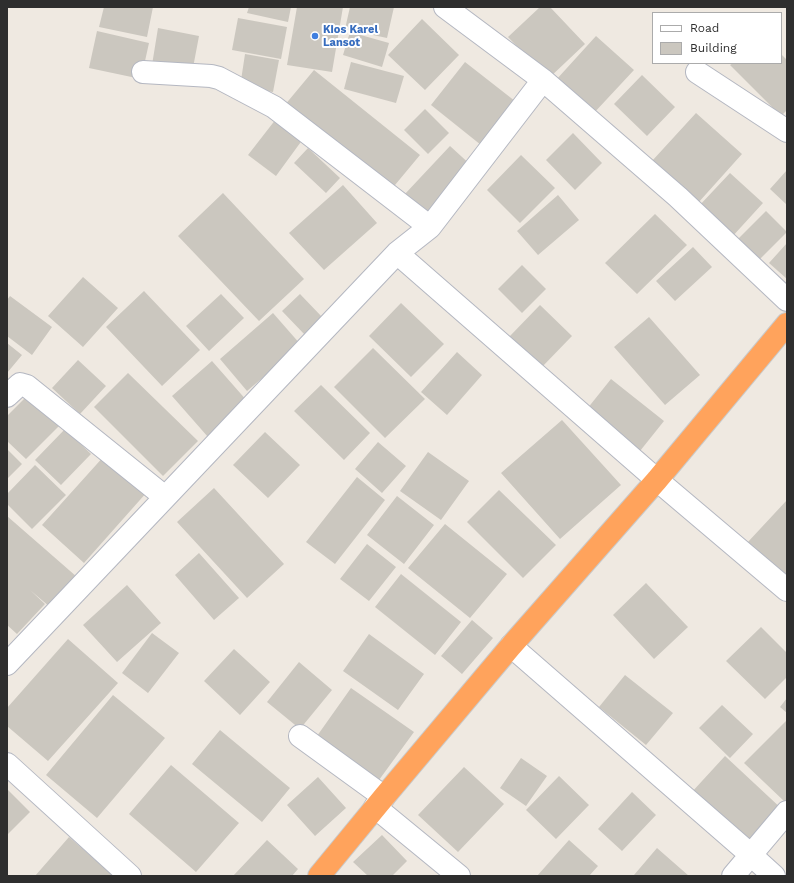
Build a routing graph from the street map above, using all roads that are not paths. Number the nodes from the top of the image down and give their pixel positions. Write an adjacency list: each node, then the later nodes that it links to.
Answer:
1 (445, 7): 4 (street)
2 (143, 72): 6 (street)
3 (697, 72): 5 (street)
4 (544, 80): 6 (street); 8 (street)
5 (787, 131)
6 (430, 227): 7 (street)
7 (397, 253): 11 (street); 12 (street)
8 (787, 300)
9 (787, 324): 11 (highway)
10 (7, 396): 12 (street)
11 (657, 480): 13 (street); 14 (highway)
12 (165, 497): 15 (street)
13 (787, 590)
14 (511, 646): 18 (highway); 20 (street)
15 (7, 664)
16 (300, 736): 18 (street)
17 (7, 764): 21 (street)
18 (379, 802): 22 (highway); 23 (street)
19 (787, 812): 20 (street)
20 (751, 855): 24 (street); 25 (street)
21 (130, 876)
22 (319, 876)
23 (459, 876)
24 (733, 876)
25 (774, 876)

